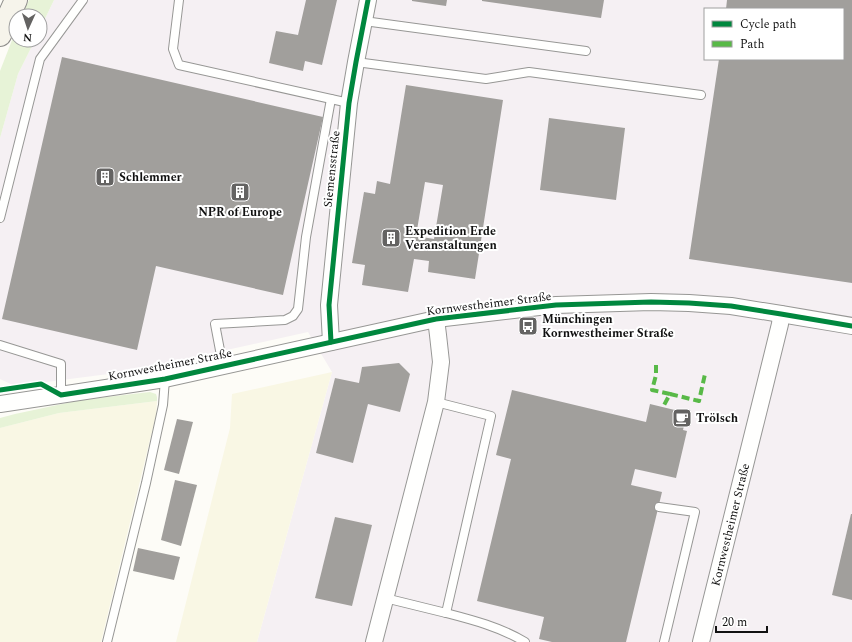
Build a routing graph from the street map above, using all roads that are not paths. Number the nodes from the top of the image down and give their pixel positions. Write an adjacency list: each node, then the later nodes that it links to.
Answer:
1 (16, 0): 6 (street)
2 (83, 0): 12 (lane)
3 (179, 0): 10 (lane)
4 (368, 0): 5 (street, Siemensstraße)
5 (364, 21): 7 (lane); 8 (street, Siemensstraße)
6 (0, 35)
7 (586, 50)
8 (356, 62): 9 (lane); 11 (street, Siemensstraße)
9 (701, 96)
10 (332, 99): 11 (lane); 18 (lane)
11 (349, 103): 16 (street, Siemensstraße)
12 (0, 218)
13 (781, 314): 14 (street, Kornwestheimer Straße); 15 (street, Kornwestheimer Straße); 30 (street, Kornwestheimer Straße)
14 (436, 319): 16 (street, Kornwestheimer Straße); 21 (street, Kornwestheimer Straße)
15 (852, 326)
16 (331, 342): 18 (street, Kornwestheimer Straße)
17 (0, 345): 20 (lane)
18 (223, 366): 19 (street, Kornwestheimer Straße)
19 (164, 379): 20 (street, Kornwestheimer Straße); 26 (lane)
20 (61, 394): 22 (street, Kornwestheimer Straße)
21 (436, 402): 24 (street, Kornwestheimer Straße); 25 (lane)
22 (0, 404)
23 (659, 507): 29 (lane)
24 (385, 598): 25 (lane); 27 (street, Kornwestheimer Straße)
25 (446, 612): 28 (lane)
26 (107, 642)
27 (374, 642)
28 (524, 642)
29 (664, 642)
30 (701, 642)

